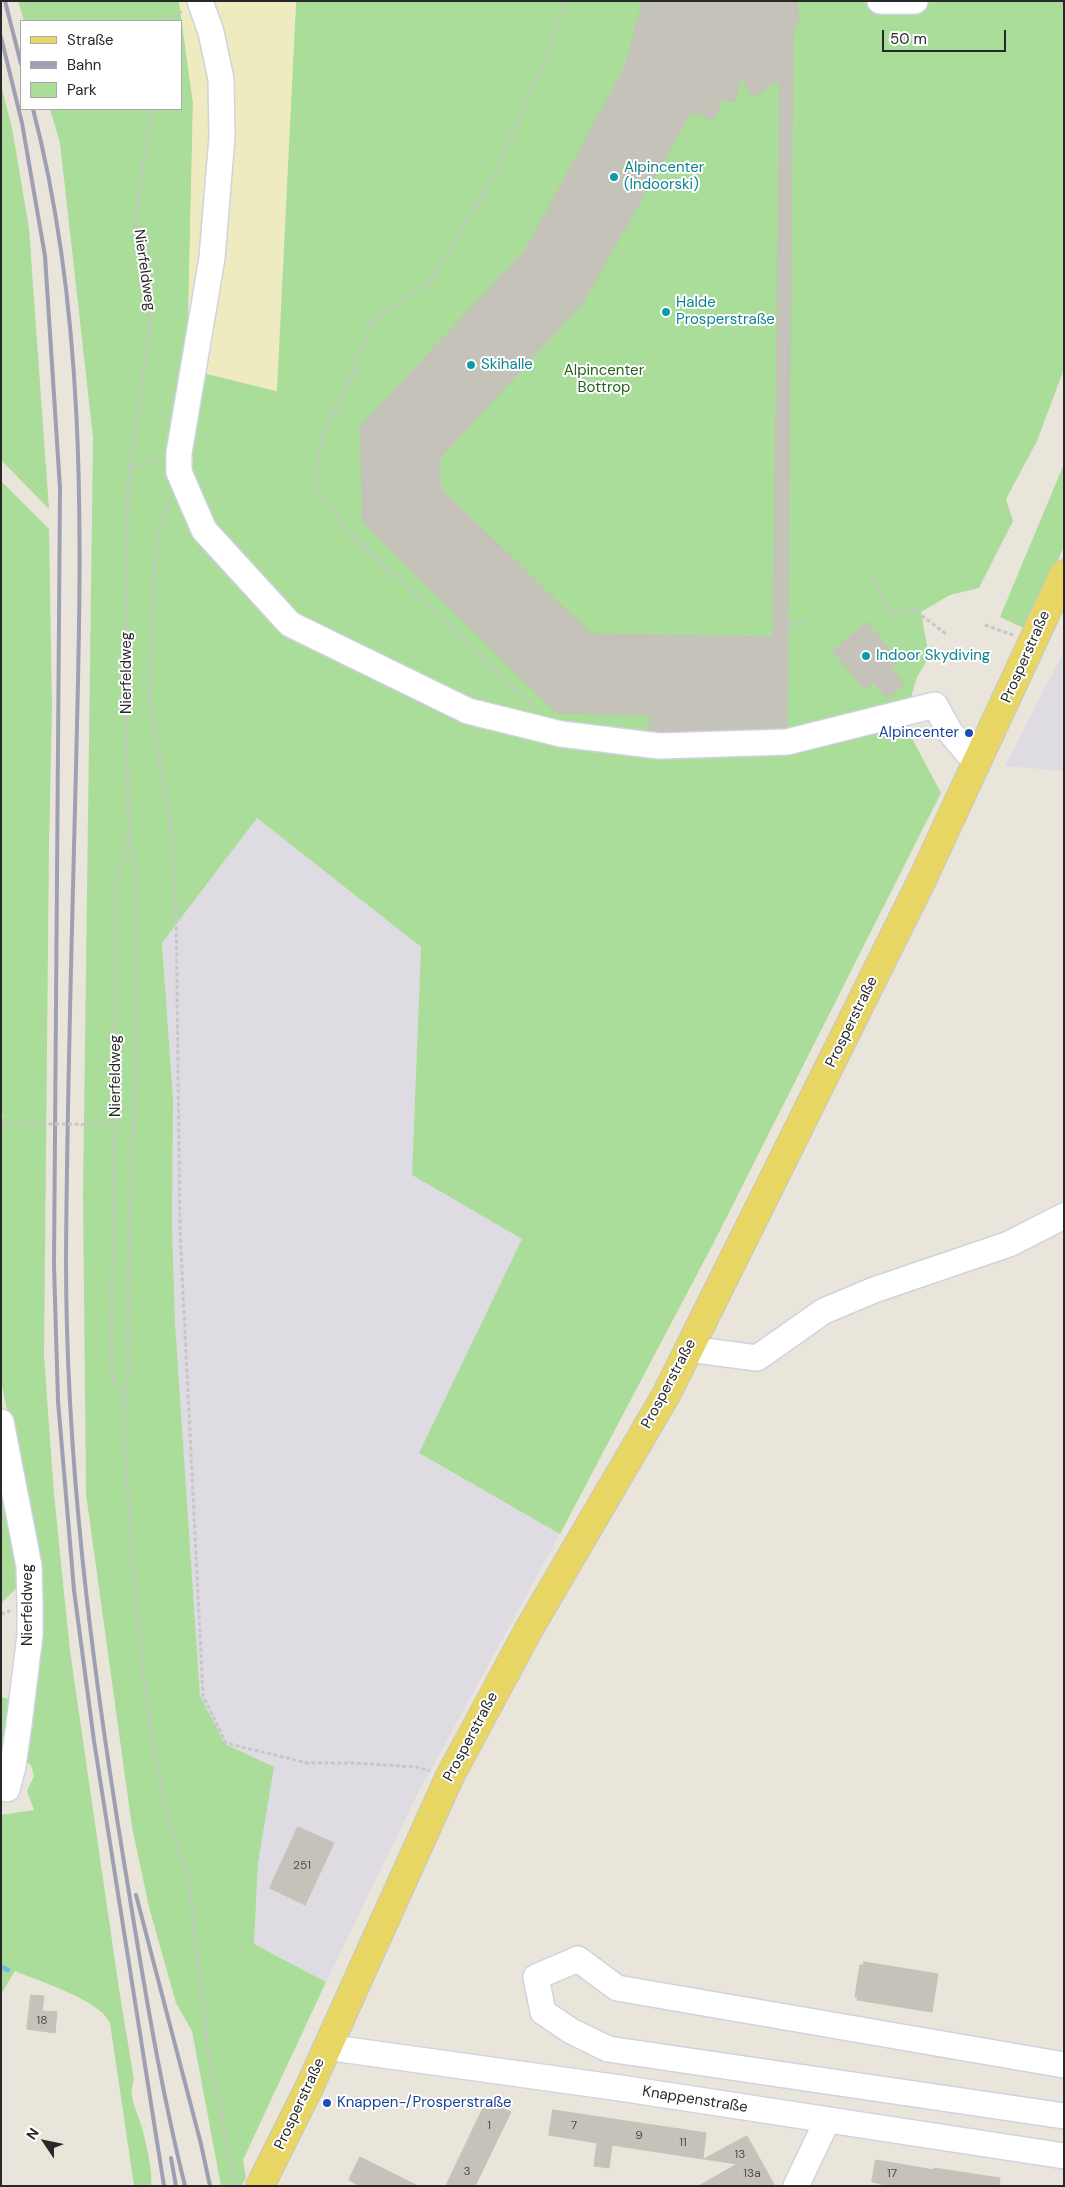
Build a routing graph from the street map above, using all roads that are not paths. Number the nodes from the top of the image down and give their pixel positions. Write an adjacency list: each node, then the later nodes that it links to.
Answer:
1 (200, 1): 5 (street)
2 (880, 1): 3 (street)
3 (915, 1)
4 (1064, 574): 5 (main road, Prosperstraße)
5 (977, 764): 7 (main road, Prosperstraße)
6 (1064, 1216): 7 (street)
7 (689, 1349): 10 (main road, Prosperstraße)
8 (1, 1422): 9 (street, Nierfeldweg)
9 (7, 1789)
10 (326, 2047): 13 (street, Knappenstraße); 15 (main road, Prosperstraße)
11 (1064, 2065): 12 (street)
12 (1064, 2116)
13 (827, 2121): 14 (street, Knappenstraße); 16 (street)
14 (1064, 2156)
15 (260, 2186)
16 (796, 2186)

